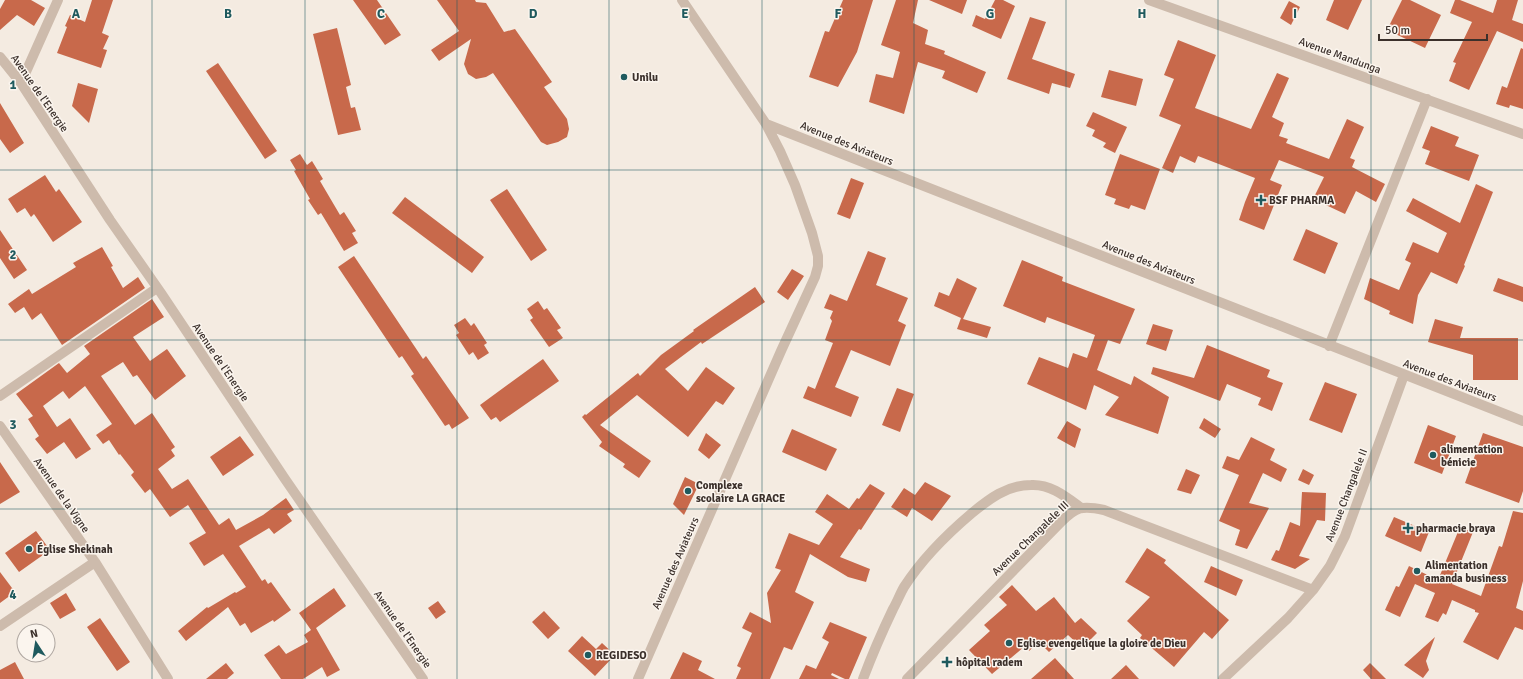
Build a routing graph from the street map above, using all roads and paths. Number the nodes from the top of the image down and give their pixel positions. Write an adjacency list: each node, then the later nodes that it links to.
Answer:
1 (58, 0): 5 (street)
2 (682, 0): 7 (street, Avenue des Aviateurs)
3 (1149, 0): 6 (street, Avenue Mandunga)
4 (0, 57): 5 (street, Avenue de l'Energie)
5 (21, 83): 9 (street, Avenue de l'Energie)
6 (1427, 99): 8 (street, Avenue Mandunga); 10 (street)
7 (766, 124): 10 (street, Avenue des Aviateurs); 21 (street, Avenue des Aviateurs)
8 (1523, 134)
9 (157, 288): 12 (street); 20 (street, Avenue de l'Energie)
10 (1329, 346): 11 (street, Avenue des Aviateurs)
11 (1404, 375): 13 (street, Avenue des Aviateurs); 17 (street, Avenue Changalele II)
12 (0, 396)
13 (1523, 421)
14 (0, 426): 16 (street, Avenue de la Vigne)
15 (1080, 507): 17 (street, Avenue Changalele III); 22 (street); 23 (street, Avenue Changalele III)
16 (95, 562): 18 (street); 19 (street, Avenue de la Vigne)
17 (1313, 590): 24 (street, Avenue Changalele II)
18 (0, 626)
19 (164, 677)
20 (418, 677)
21 (638, 679)
22 (863, 679)
23 (907, 679)
24 (1223, 679)

